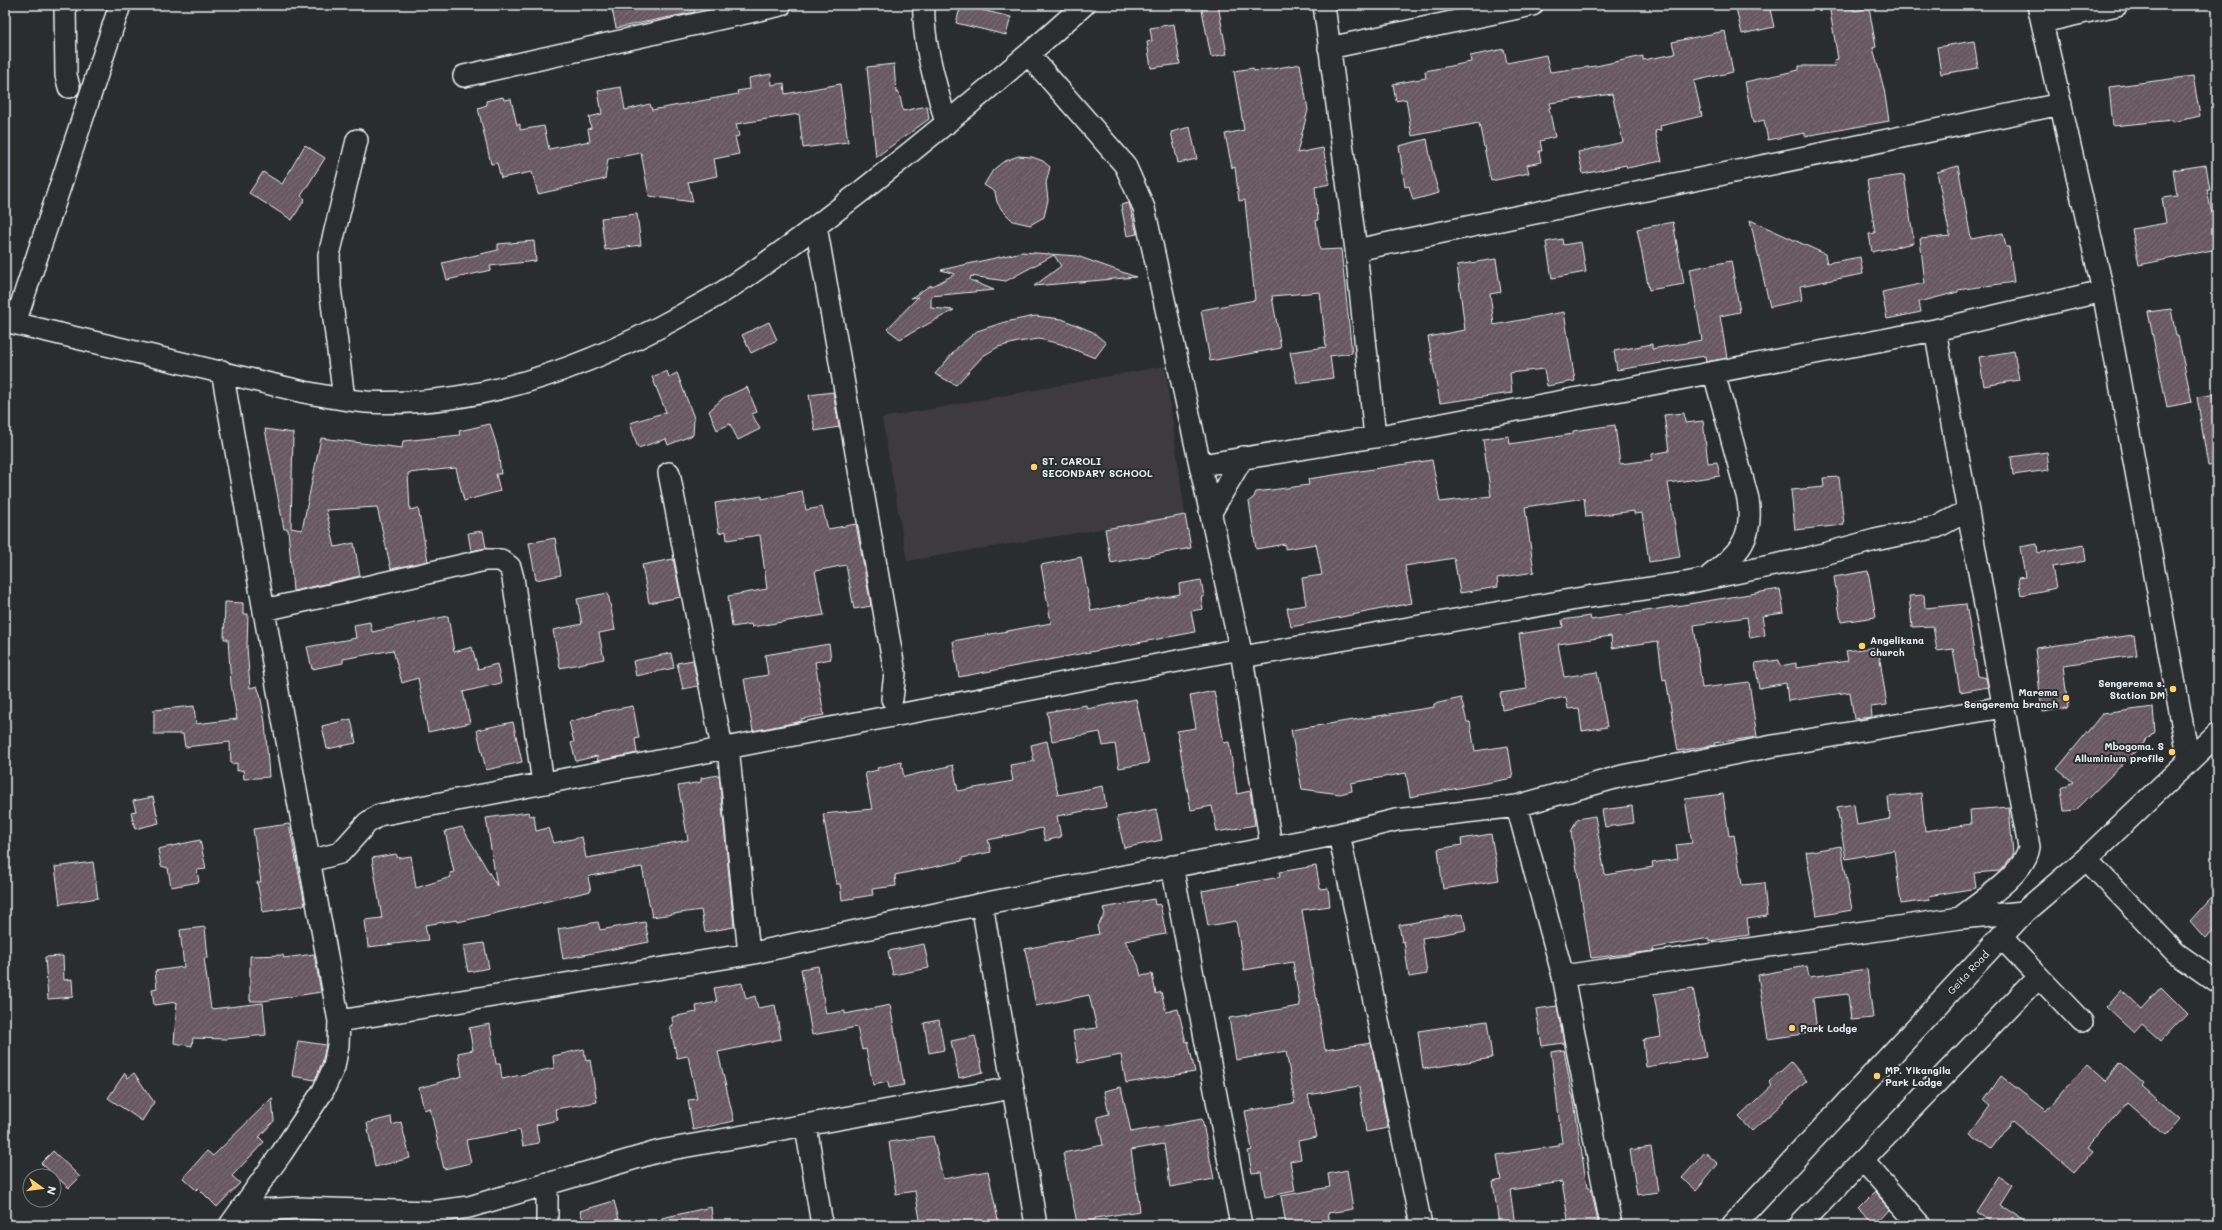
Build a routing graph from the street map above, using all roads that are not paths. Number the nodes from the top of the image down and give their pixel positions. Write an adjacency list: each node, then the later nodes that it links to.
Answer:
1 (64, 5): 13 (street)
2 (120, 5): 20 (street)
3 (781, 5): 12 (street)
4 (924, 5): 15 (street)
5 (1084, 5): 11 (street)
6 (1324, 5): 10 (street)
7 (1532, 5): 10 (street)
8 (2117, 5): 9 (street)
9 (2040, 14): 14 (street)
10 (1329, 48): 18 (street)
11 (1029, 55): 15 (street); 27 (street)
12 (464, 76)
13 (69, 87)
14 (2061, 104): 18 (street); 19 (street)
15 (946, 124): 17 (street)
16 (357, 140): 24 (street)
17 (816, 226): 24 (street); 34 (street)
18 (1356, 250): 25 (street)
19 (2103, 291): 21 (street); 38 (street)
20 (10, 322): 22 (street)
21 (1935, 330): 23 (street); 29 (street)
22 (222, 371): 24 (street); 32 (street)
23 (1714, 373): 25 (street); 31 (street)
24 (344, 399)
25 (1375, 436): 26 (street)
26 (1243, 457): 27 (street); 30 (street)
27 (1201, 465): 30 (street)
28 (669, 473): 37 (street)
29 (1967, 511): 31 (street); 35 (street)
30 (1211, 512): 33 (street)
31 (1708, 578): 33 (street)
32 (264, 610): 39 (street); 44 (street)
33 (1241, 653): 37 (street); 42 (street)
34 (892, 699)
35 (2003, 707): 40 (street); 48 (street)
36 (2217, 734): 38 (highway, Geita Road)
37 (725, 748): 39 (street); 50 (street)
38 (2189, 761): 43 (highway, Geita Road)
39 (543, 783): 44 (street)
40 (1517, 806): 41 (street); 51 (street)
41 (1339, 834): 42 (street); 65 (street)
42 (1272, 846): 45 (street)
43 (2086, 859): 47 (highway, Geita Road); 53 (street)
44 (310, 861): 54 (street)
45 (1172, 866): 46 (street); 64 (street)
46 (982, 904): 50 (street); 56 (street)
47 (2024, 912): 48 (street); 49 (highway, Geita Road)
48 (1960, 918): 51 (street)
49 (2000, 938): 52 (street); 67 (highway, Geita Road)
50 (749, 954): 54 (street)
51 (1563, 976): 66 (street)
52 (2038, 977): 55 (street); 58 (street)
53 (2217, 982)
54 (339, 1022): 60 (street)
55 (2082, 1022)
56 (1012, 1088): 57 (street); 63 (street)
57 (806, 1126): 59 (street); 62 (street)
58 (1863, 1160): 68 (street); 69 (street)
59 (547, 1183): 60 (street); 61 (street)
60 (236, 1218)
61 (547, 1225)
62 (822, 1225)
63 (1036, 1225)
64 (1241, 1225)
65 (1422, 1225)
66 (1611, 1225)
67 (1733, 1225)
68 (1800, 1225)
69 (1920, 1225)

